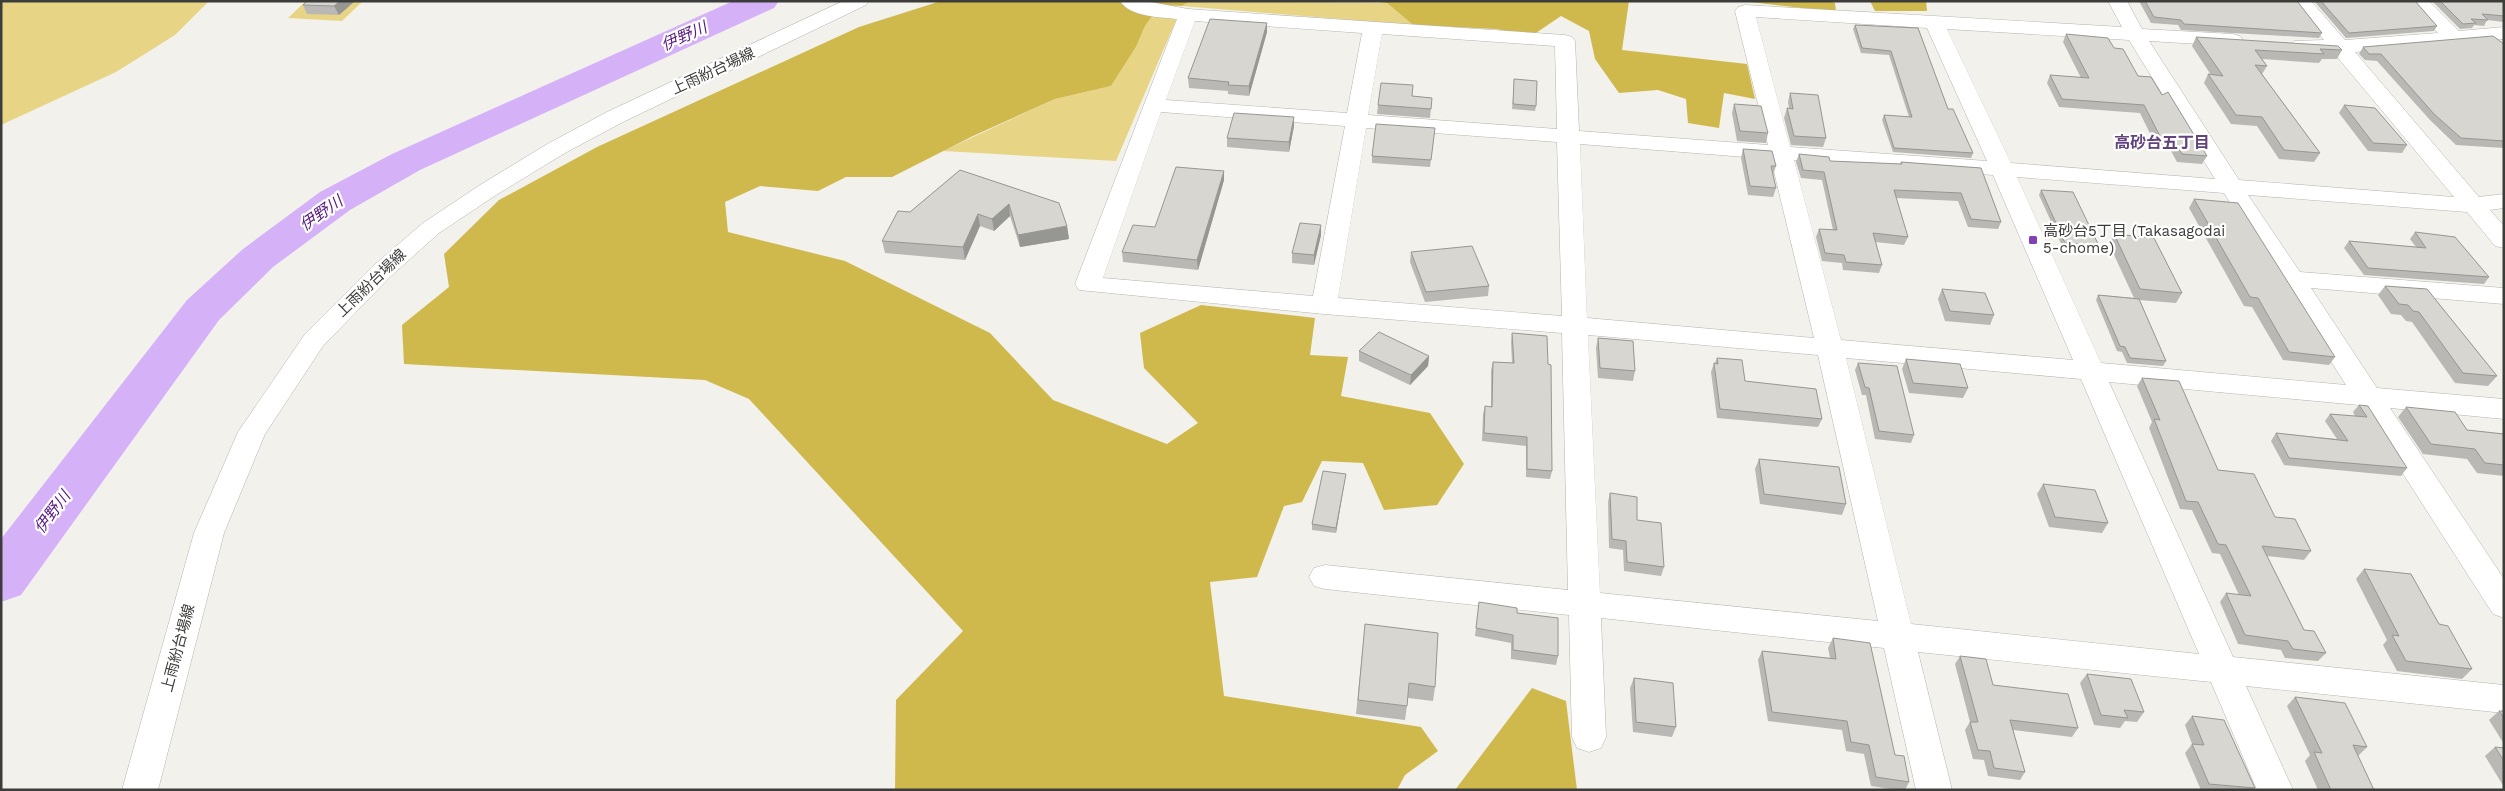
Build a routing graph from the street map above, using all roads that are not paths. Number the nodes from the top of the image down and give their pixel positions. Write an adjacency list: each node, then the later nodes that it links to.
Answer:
1 (859, 1): 39 (street, 上雨紛台場線)
2 (1129, 1): 6 (street)
3 (2117, 1): 9 (street)
4 (2301, 1): 14 (street)
5 (2418, 1): 10 (street)
6 (1188, 15): 8 (street); 15 (street)
7 (1934, 22): 9 (street); 18 (street); 19 (street)
8 (1373, 27): 16 (street); 17 (street)
9 (2135, 34): 12 (street); 20 (street)
10 (2454, 37): 11 (street); 14 (street)
11 (2499, 38)
12 (2252, 42)
13 (2281, 44): 14 (street)
14 (2339, 47): 22 (street)
15 (1153, 104): 16 (street); 26 (street)
16 (1358, 120): 17 (street); 26 (street)
17 (1567, 136): 18 (street); 27 (street)
18 (1779, 152): 19 (street); 28 (street)
19 (2002, 169): 20 (street); 29 (street)
20 (2231, 186): 22 (street); 24 (street)
21 (2504, 201): 22 (street)
22 (2473, 205): 23 (street)
23 (2504, 241)
24 (2292, 279): 25 (street); 30 (street)
25 (2504, 296)
26 (1324, 306): 27 (street)
27 (1575, 326): 28 (street); 33 (street)
28 (1830, 348): 29 (street); 35 (street)
29 (2089, 371): 30 (street); 36 (street)
30 (2366, 396): 31 (street); 34 (street)
31 (2504, 409)
32 (1325, 577): 33 (street)
33 (1584, 604): 35 (street); 38 (street)
34 (2504, 605)
35 (1899, 637): 36 (street); 40 (street)
36 (2223, 669): 37 (street); 41 (street)
37 (2504, 698)
38 (1589, 737)
39 (140, 790)
40 (1934, 790)
41 (2276, 790)

